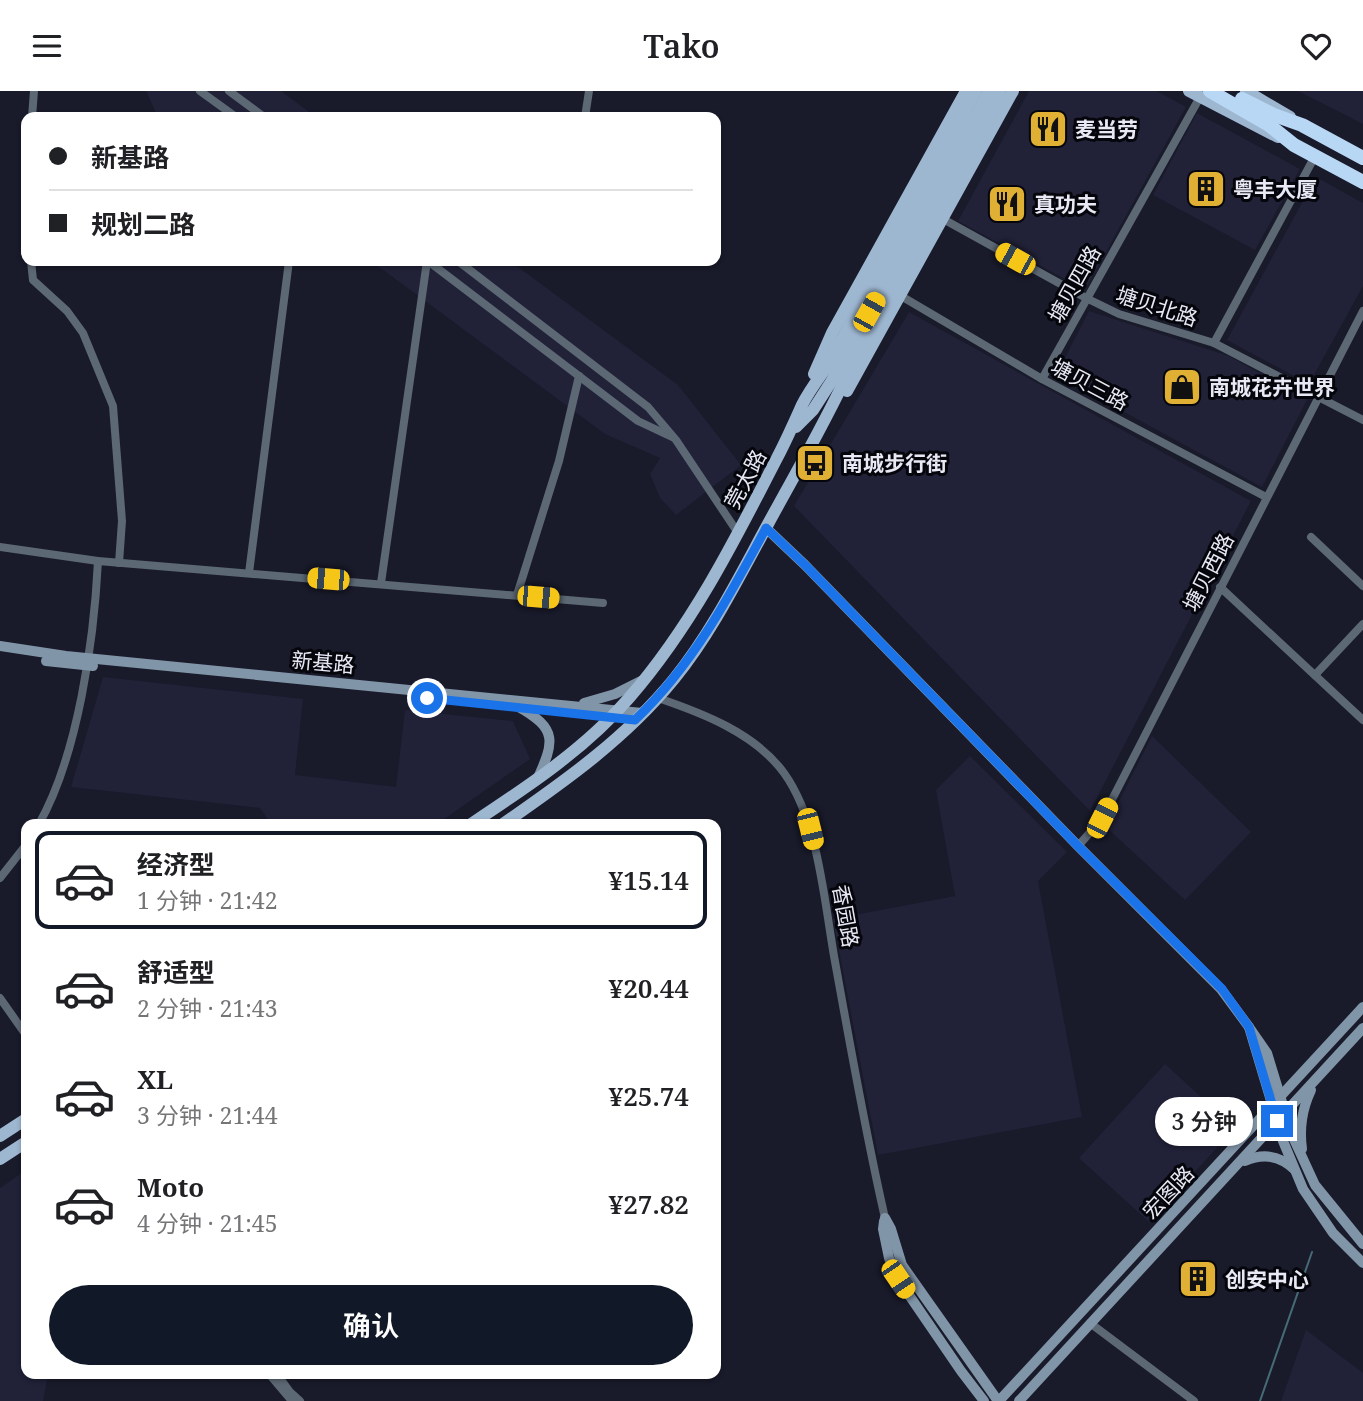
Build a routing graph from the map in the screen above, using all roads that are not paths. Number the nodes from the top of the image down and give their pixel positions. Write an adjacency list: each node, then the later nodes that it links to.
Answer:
1 (34, 91): 12 (street)
2 (200, 91): 13 (street)
3 (229, 91): 14 (street)
4 (589, 91): 15 (street)
5 (966, 91): 34 (main road)
6 (976, 91): 34 (main road, 莞太路)
7 (989, 91): 32 (main road)
8 (1000, 91): 35 (main road, 莞太路)
9 (1013, 91): 20 (main road)
10 (1246, 91): 16 (main road)
11 (1208, 93): 16 (highway); 17 (highway); 27 (street, 塘贝四路)
12 (32, 112)
13 (229, 112)
14 (257, 112)
15 (586, 112)
16 (1302, 125): 18 (highway)
17 (1315, 156): 19 (highway); 29 (street)
18 (1363, 158)
19 (1363, 181)
20 (943, 219): 26 (main road); 27 (street, 塘贝北路)
21 (32, 266): 46 (street)
22 (288, 266): 47 (street)
23 (426, 266): 48 (street)
24 (434, 266): 30 (street)
25 (464, 266): 38 (street)
26 (901, 296): 31 (street, 塘贝三路); 35 (main road)
27 (1086, 299): 29 (street, 塘贝北路); 31 (street, 塘贝四路)
28 (1363, 311): 33 (street, 塘贝西路)
29 (1214, 343): 33 (street, 塘贝北路)
30 (579, 376): 38 (street); 51 (street)
31 (1042, 379): 40 (street, 塘贝三路)
32 (831, 382): 37 (main road); 39 (main road)
33 (1318, 395): 36 (street, 塘贝北路); 40 (street, 塘贝西路)
34 (803, 403): 37 (main road, 莞太路)
35 (828, 416): 39 (main road, 莞太路)
36 (1363, 420)
37 (791, 432): 42 (main road, 莞太路)
38 (676, 440): 42 (street)
39 (811, 445): 41 (main road, 莞太路)
40 (1266, 497): 50 (street, 塘贝西路)
41 (766, 528): 59 (main road, 莞太路); 69 (street)
42 (737, 533): 58 (main road, 莞太路)
43 (1311, 537): 49 (street)
44 (0, 547): 45 (street)
45 (98, 561): 46 (street); 56 (street)
46 (119, 563): 47 (street)
47 (249, 573): 48 (street)
48 (382, 583): 51 (street)
49 (1363, 586)
50 (1220, 587): 57 (street); 69 (street, 塘贝西路)
51 (517, 595): 52 (street)
52 (603, 603)
53 (1363, 624): 57 (street)
54 (0, 646): 56 (street, 新基路)
55 (0, 652): 56 (street, 新基路)
56 (87, 662): 60 (street, 新基路); 61 (street, 新基路); 66 (street)
57 (1315, 675): 64 (street)
58 (646, 677): 60 (street); 62 (main road, 莞太路)
59 (657, 698): 63 (main road, 莞太路); 86 (street, 香园路)
60 (568, 705): 62 (street, 新基路)
61 (517, 706): 62 (street, 新基路); 65 (street)
62 (614, 714): 63 (street, 新基路); 65 (main road, 莞太路)
63 (639, 717): 68 (main road, 莞太路)
64 (1363, 720)
65 (537, 780): 67 (main road, 莞太路)
66 (42, 819)
67 (478, 819)
68 (510, 819)
69 (1078, 846): 77 (street)
70 (21, 851): 71 (street)
71 (0, 878)
72 (0, 998): 74 (street)
73 (1363, 1007): 77 (street, 宏图路)
74 (21, 1028)
75 (1363, 1028): 76 (street, 宏图路)
76 (1316, 1079): 78 (street, 宏图路); 82 (street)
77 (1276, 1100): 78 (street); 95 (street, 宏图路)
78 (1281, 1117): 82 (street); 84 (street, 宏图路); 85 (street)
79 (21, 1122): 80 (main road)
80 (0, 1136)
81 (21, 1145): 83 (main road)
82 (1303, 1158): 87 (street)
83 (0, 1159)
84 (1237, 1165): 85 (street); 89 (street, 宏图路)
85 (1296, 1171): 88 (street)
86 (885, 1218): 94 (street, 香园路); 95 (street, 香园路)
87 (1363, 1244)
88 (1363, 1263)
89 (1090, 1323): 96 (street, 宏图路); 97 (street)
90 (274, 1379): 92 (street)
91 (281, 1379): 93 (street)
92 (292, 1401)
93 (300, 1401)
94 (984, 1401)
95 (999, 1401)
96 (1019, 1401)
97 (1194, 1401)

